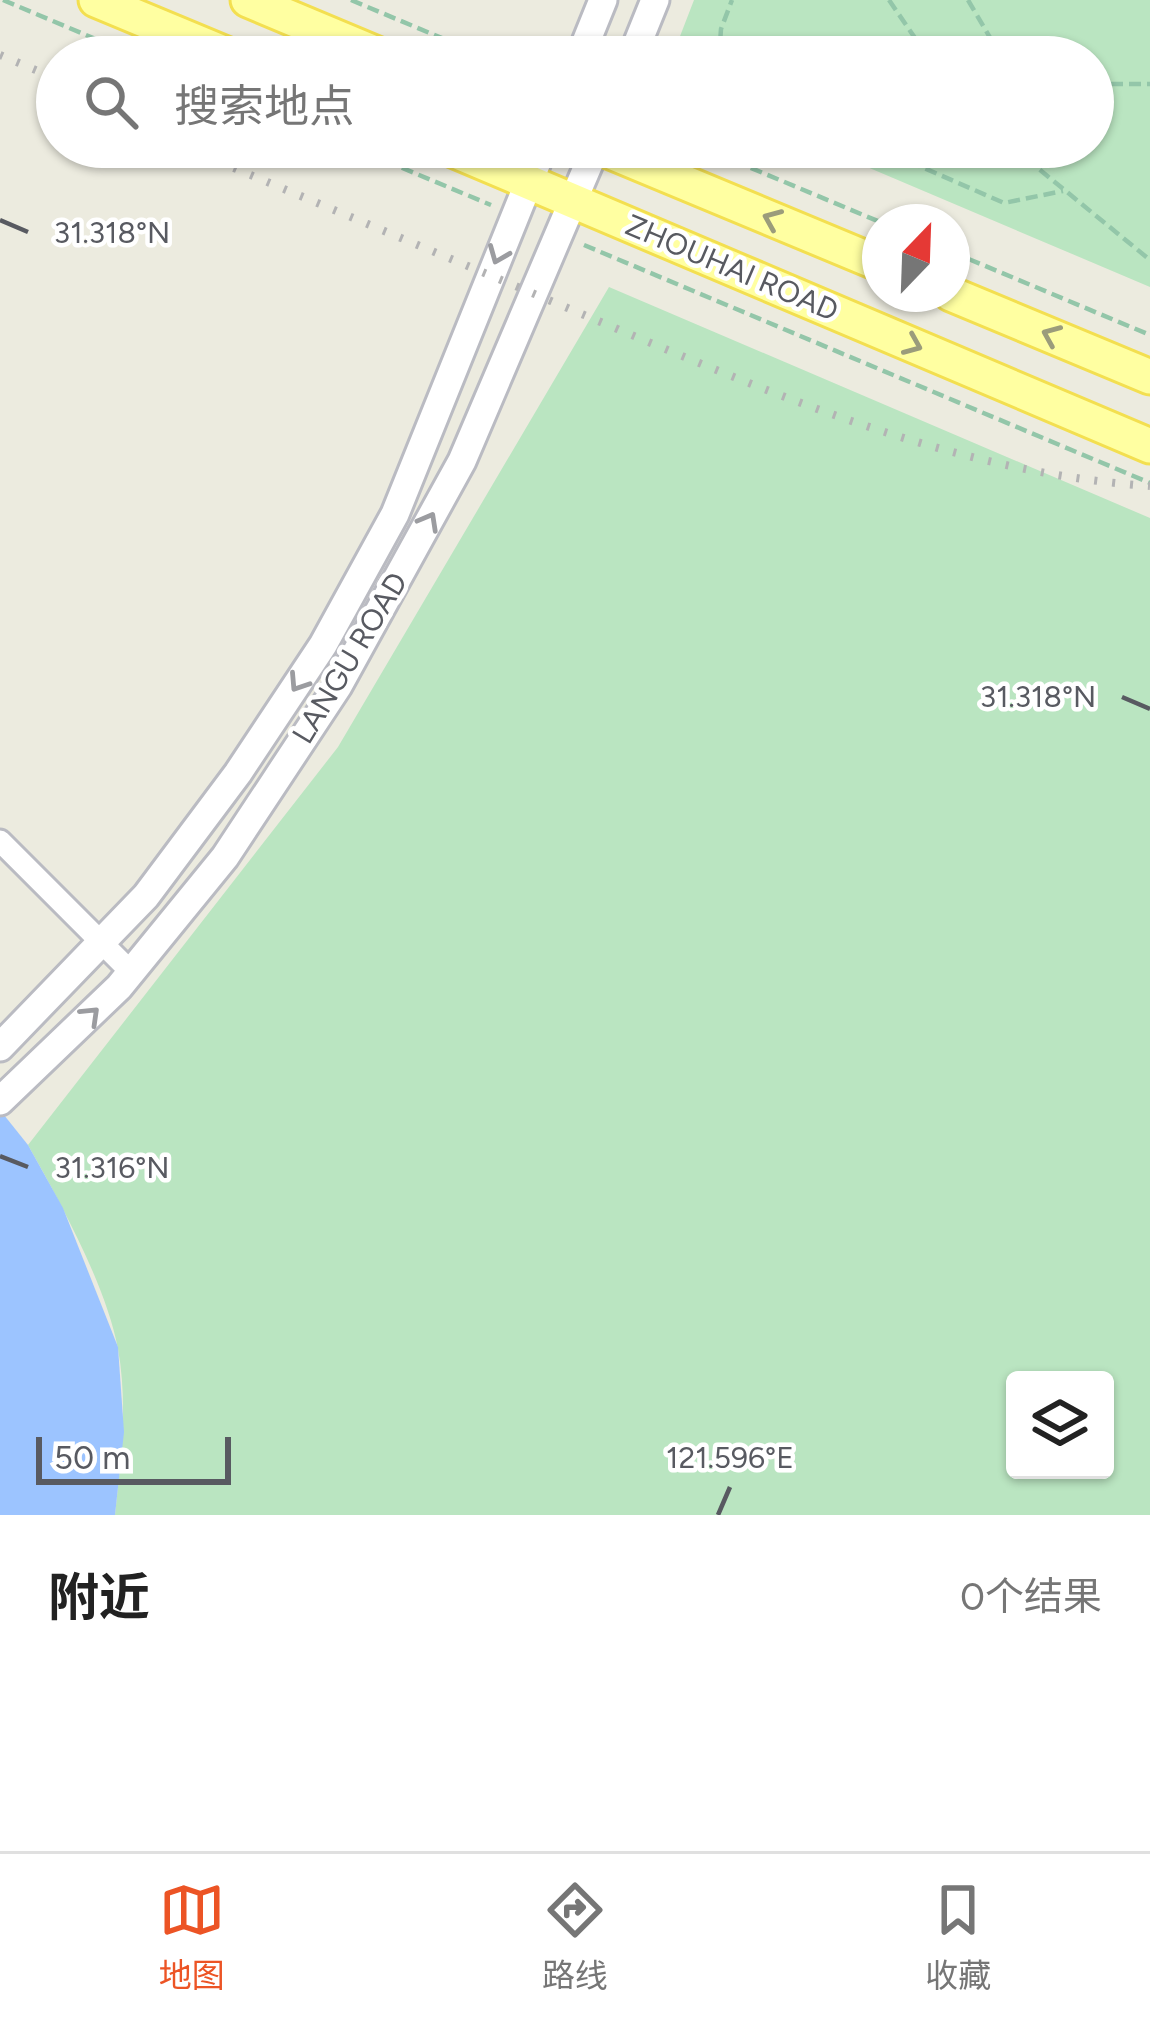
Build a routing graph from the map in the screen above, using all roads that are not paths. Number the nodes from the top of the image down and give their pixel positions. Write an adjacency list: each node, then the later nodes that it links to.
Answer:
1 (97, 0): 5 (main road)
2 (248, 0): 6 (main road)
3 (603, 0): 7 (street)
4 (655, 0): 8 (street)
5 (183, 36)
6 (334, 36)
7 (588, 36)
8 (640, 36)
9 (495, 168): 13 (main road, ZHOUHAI ROAD)
10 (534, 168): 13 (street, LANGU ROAD)
11 (588, 168): 14 (street, LANGU ROAD)
12 (649, 168): 15 (main road, ZHOUHAI ROAD, one-way to 12)
13 (528, 182): 14 (main road, ZHOUHAI ROAD); 20 (street, LANGU ROAD, one-way to 20)
14 (573, 201): 18 (main road, ZHOUHAI ROAD, one-way to 18); 21 (street, LANGU ROAD, one-way to 14)
15 (862, 257)
16 (970, 302): 17 (main road, one-way to 16)
17 (1150, 377)
18 (1150, 446)
19 (0, 841): 20 (street)
20 (101, 942): 21 (street); 22 (street, LANGU ROAD)
21 (131, 972): 23 (street, LANGU ROAD, one-way to 21)
22 (0, 1047)
23 (3, 1098)

